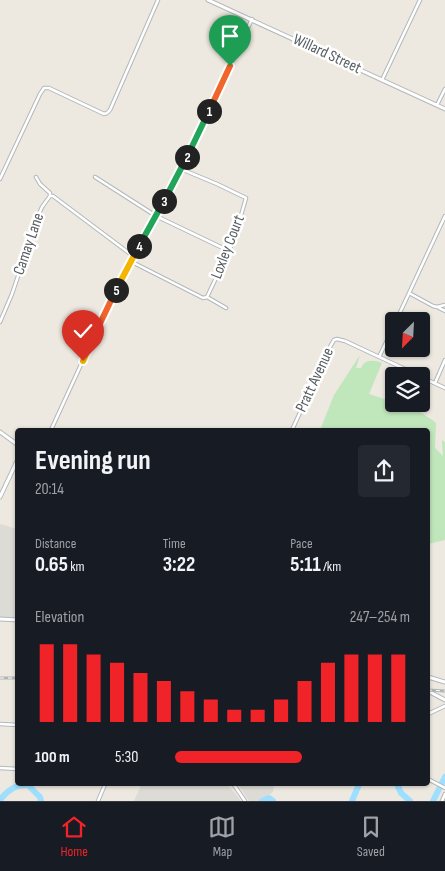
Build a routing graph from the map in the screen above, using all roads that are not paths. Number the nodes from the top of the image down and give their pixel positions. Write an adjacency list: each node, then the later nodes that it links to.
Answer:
1 (158, 0): 12 (street)
2 (208, 0): 4 (street, Willard Street)
3 (420, 0): 5 (street)
4 (252, 19): 5 (street, Willard Street); 9 (street)
5 (382, 80): 7 (street, Willard Street)
6 (445, 89): 7 (street)
7 (437, 105): 8 (street, Willard Street)
8 (445, 109)
9 (181, 169): 14 (street); 16 (street, Loxley Court)
10 (36, 177): 13 (street)
11 (95, 178): 14 (street)
12 (0, 179)
13 (50, 196): 17 (street); 26 (street, Camay Lane)
14 (156, 216): 16 (street); 17 (street)
15 (445, 216): 19 (street)
16 (229, 251): 20 (street, Loxley Court)
17 (133, 256): 18 (street)
18 (130, 261): 20 (street); 34 (street)
19 (409, 293): 22 (street); 25 (street)
20 (207, 297): 23 (street)
21 (445, 305): 22 (street)
22 (438, 307): 24 (street)
23 (226, 308)
24 (445, 311)
25 (400, 312)
26 (0, 322)
27 (385, 345): 28 (street)
28 (379, 357): 30 (street); 35 (street, Pratt Avenue)
29 (445, 360): 32 (street)
30 (400, 367)
31 (430, 381): 32 (street)
32 (435, 383): 33 (street)
33 (445, 388)
34 (52, 428)
35 (293, 428)
36 (0, 432): 37 (street)
37 (15, 443)
38 (15, 465): 39 (street)
39 (0, 497)
40 (0, 619): 41 (street)
41 (15, 620)
42 (430, 678): 43 (street)
43 (445, 682)
44 (430, 691): 45 (street)
45 (445, 700)
46 (445, 706): 47 (street)
47 (430, 713)
48 (0, 724): 49 (street)
49 (15, 725)
50 (0, 768): 51 (street)
51 (15, 769)
52 (430, 780): 55 (street)
53 (104, 786): 57 (street)
54 (235, 786): 58 (street)
55 (445, 788)
56 (445, 794): 59 (street)
57 (98, 801)
58 (245, 801)
59 (442, 801)

